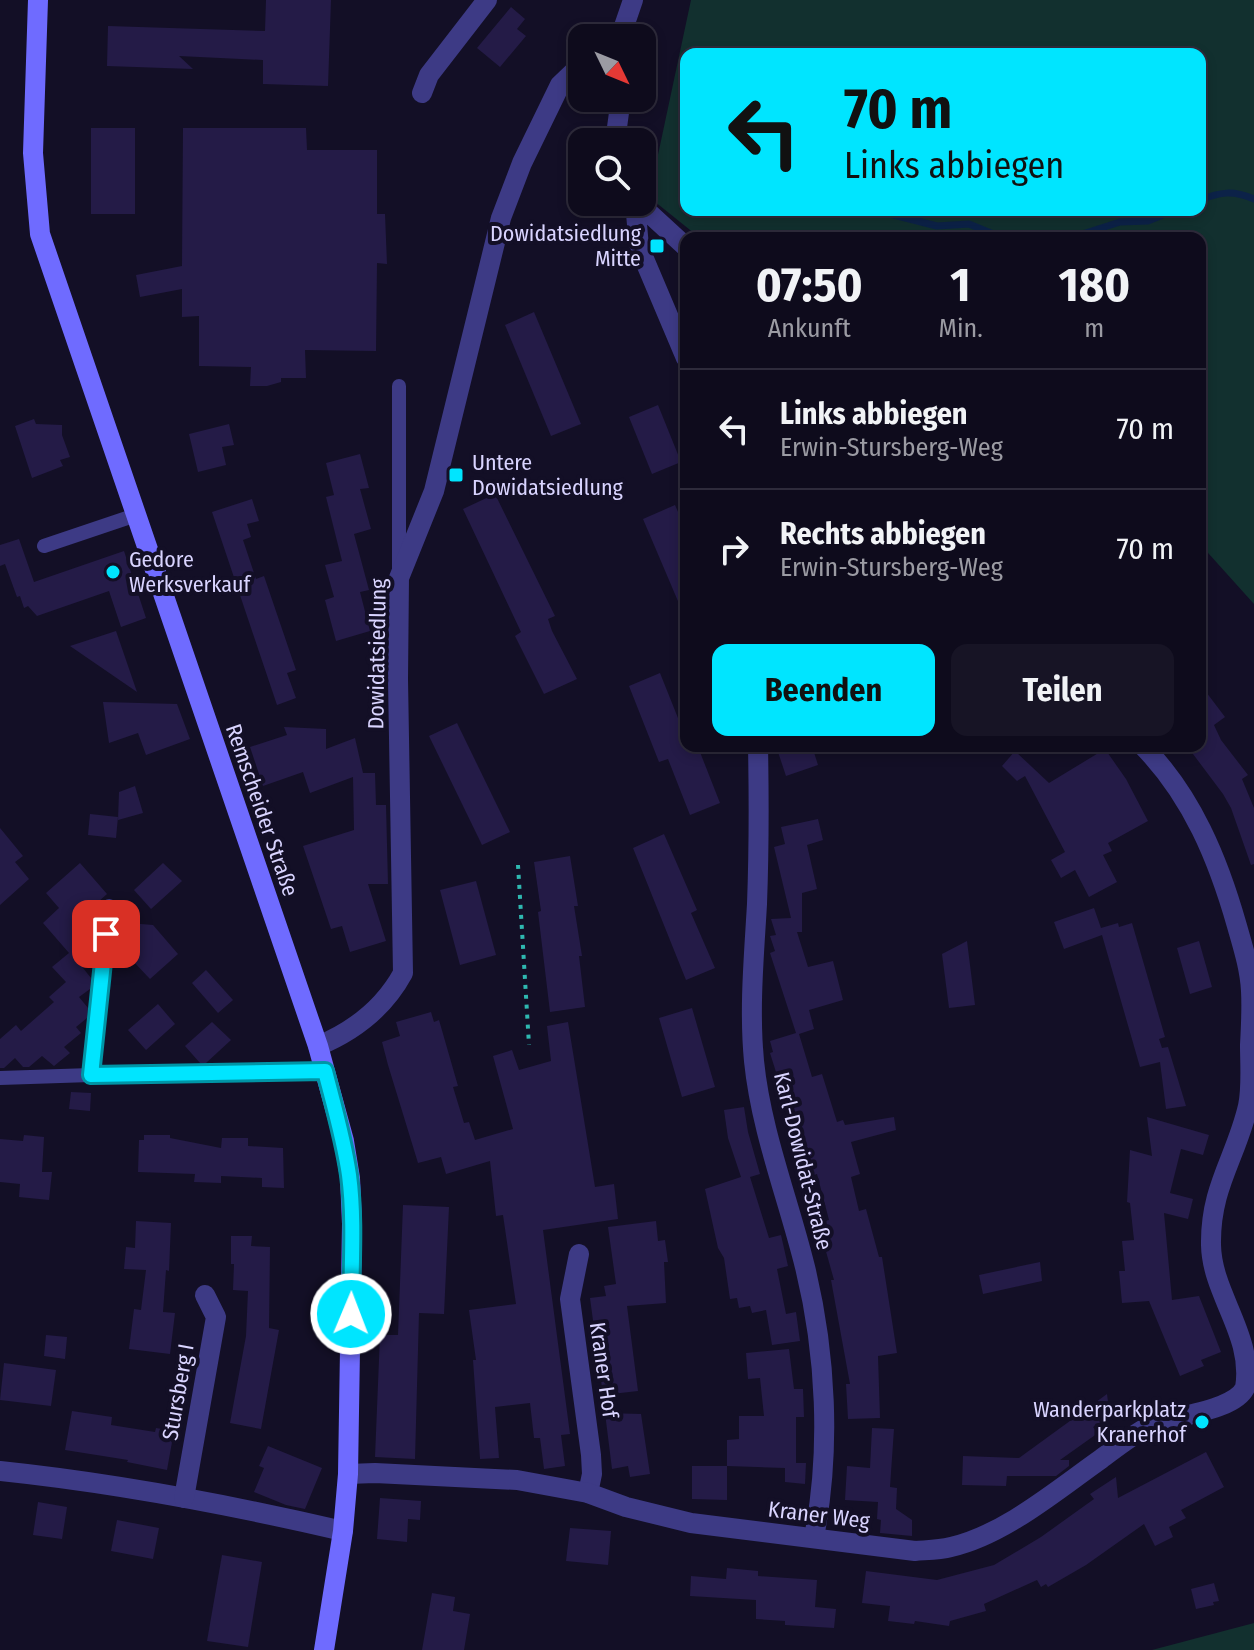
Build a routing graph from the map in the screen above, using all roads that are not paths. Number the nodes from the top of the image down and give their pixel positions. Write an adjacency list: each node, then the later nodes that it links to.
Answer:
1 (38, 0): 12 (main road, Remscheider Straße)
2 (487, 0): 6 (street)
3 (633, 0): 4 (street)
4 (625, 24)
5 (568, 77): 14 (street, Dowidatsiedlung)
6 (422, 93)
7 (637, 216): 10 (street)
8 (652, 216): 9 (street)
9 (680, 242)
10 (680, 344)
11 (399, 386): 14 (lane)
12 (136, 515): 13 (lane); 18 (main road, Remscheider Straße)
13 (44, 546)
14 (399, 578): 18 (street, Dowidatsiedlung)
15 (758, 752): 29 (street, Karl-Dowidat-Straße)
16 (1149, 752): 29 (street, Kraner Weg)
17 (109, 906): 20 (lane)
18 (318, 1046): 19 (main road, Remscheider Straße)
19 (325, 1071): 20 (lane); 25 (main road, Remscheider Straße)
20 (91, 1075): 21 (lane)
21 (0, 1078)
22 (579, 1254): 26 (street, Kraner Hof)
23 (205, 1295): 27 (street, Stursberg I)
24 (0, 1471): 27 (street)
25 (348, 1474): 26 (street, Kraner Weg); 28 (main road, Remscheider Straße)
26 (588, 1493): 29 (street, Kraner Weg)
27 (184, 1498): 28 (street)
28 (343, 1531): 30 (main road, Remscheider Straße)
29 (814, 1537)
30 (324, 1650)

